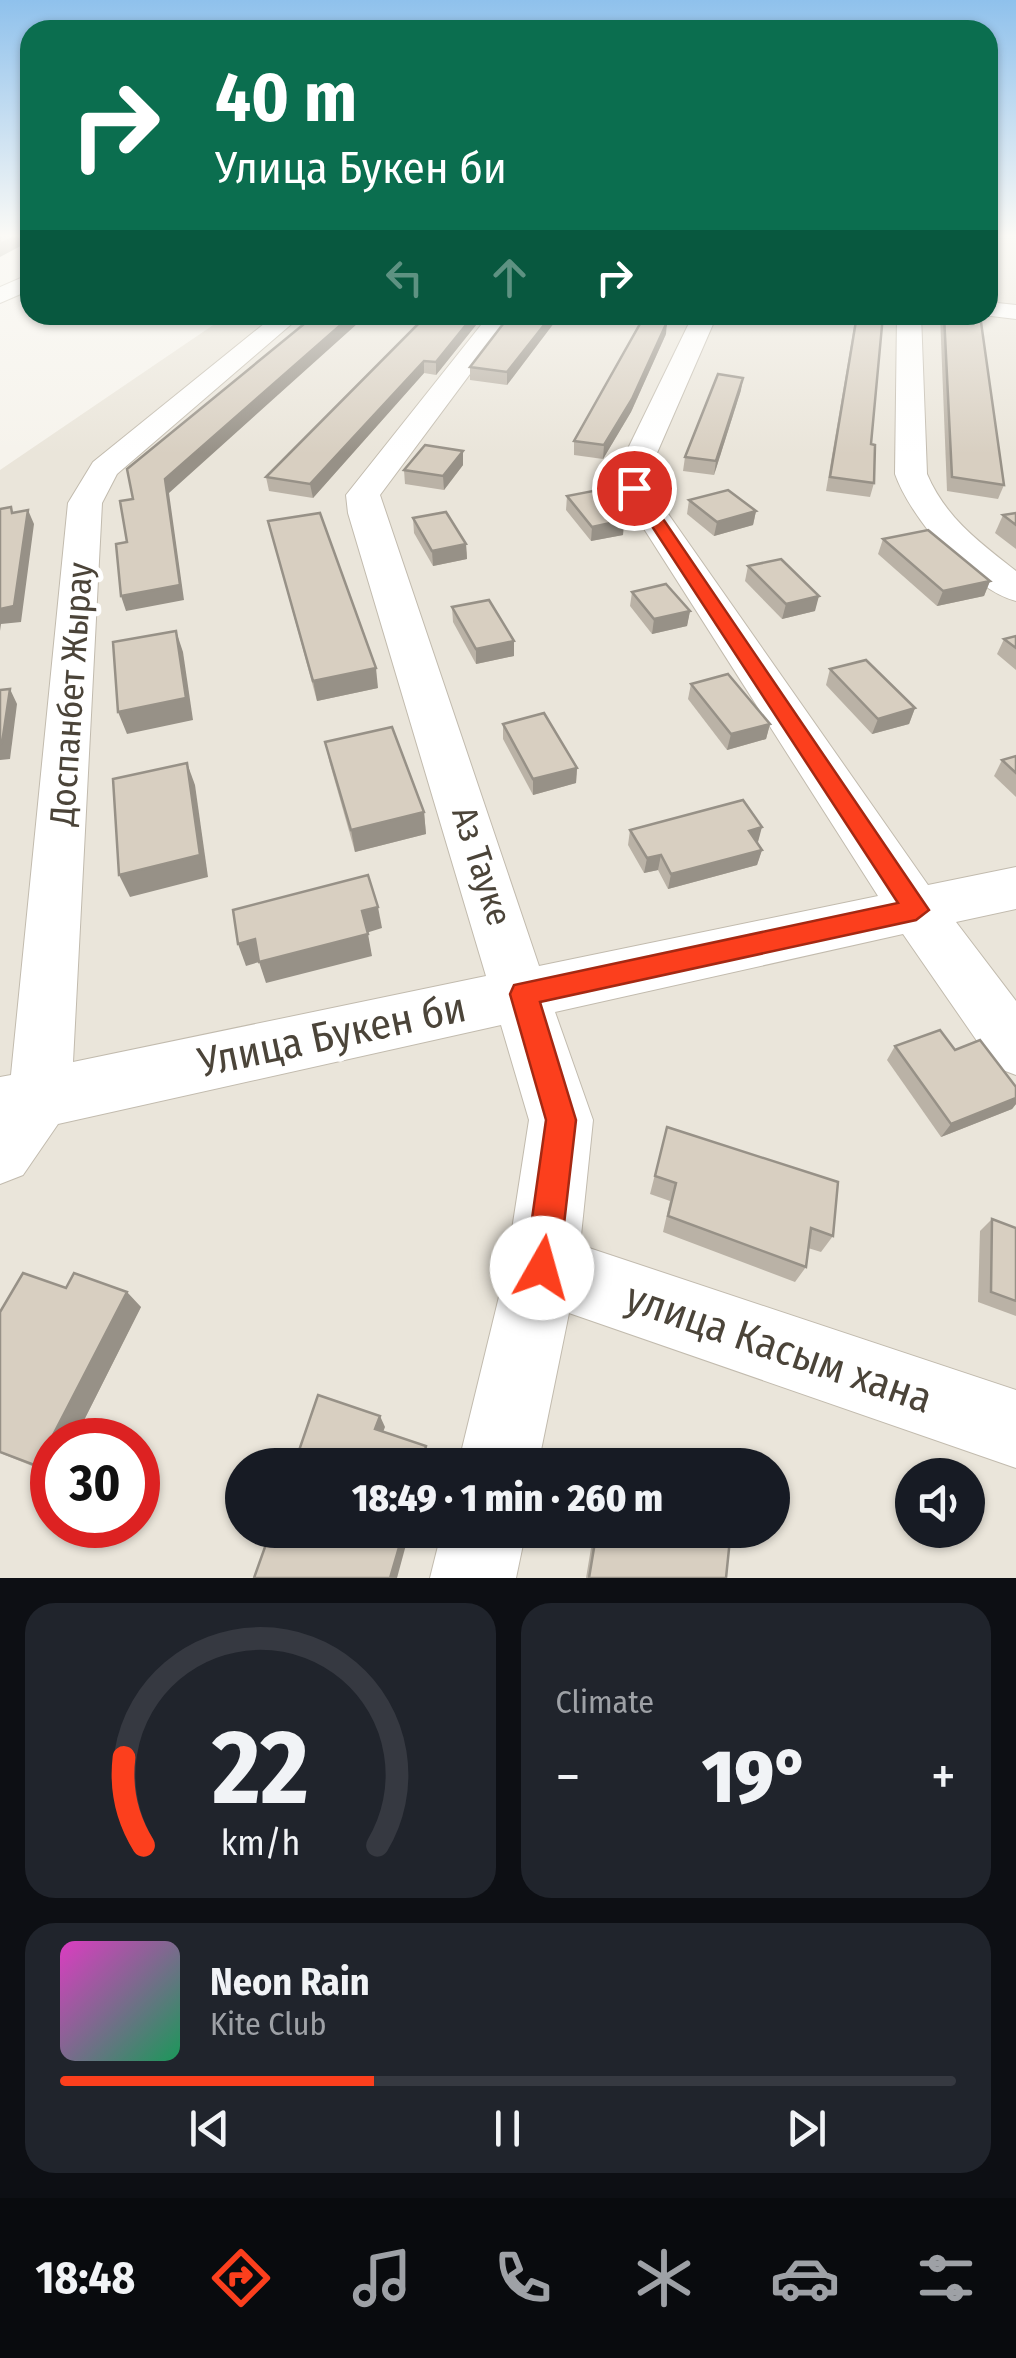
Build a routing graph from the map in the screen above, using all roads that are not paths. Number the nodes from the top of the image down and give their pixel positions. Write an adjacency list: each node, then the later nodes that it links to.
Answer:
1 (278, 325): 10 (street, Доспанбет Жырау)
2 (494, 325): 8 (street, Аз Тауке)
3 (700, 325): 7 (street)
4 (910, 325): 5 (street)
5 (1016, 590)
6 (1016, 888): 7 (street, Улица Букен би)
7 (916, 910): 8 (street, Улица Букен би); 9 (street)
8 (524, 994): 10 (street, Улица Букен би); 12 (street, Аз Тауке)
9 (1016, 1048)
10 (20, 1102): 11 (street)
11 (0, 1152)
12 (542, 1268): 13 (street, улица Касым хана); 14 (street, Аз Тауке)
13 (1016, 1429)
14 (502, 1448)
15 (480, 1548): 16 (street)
16 (473, 1578)

